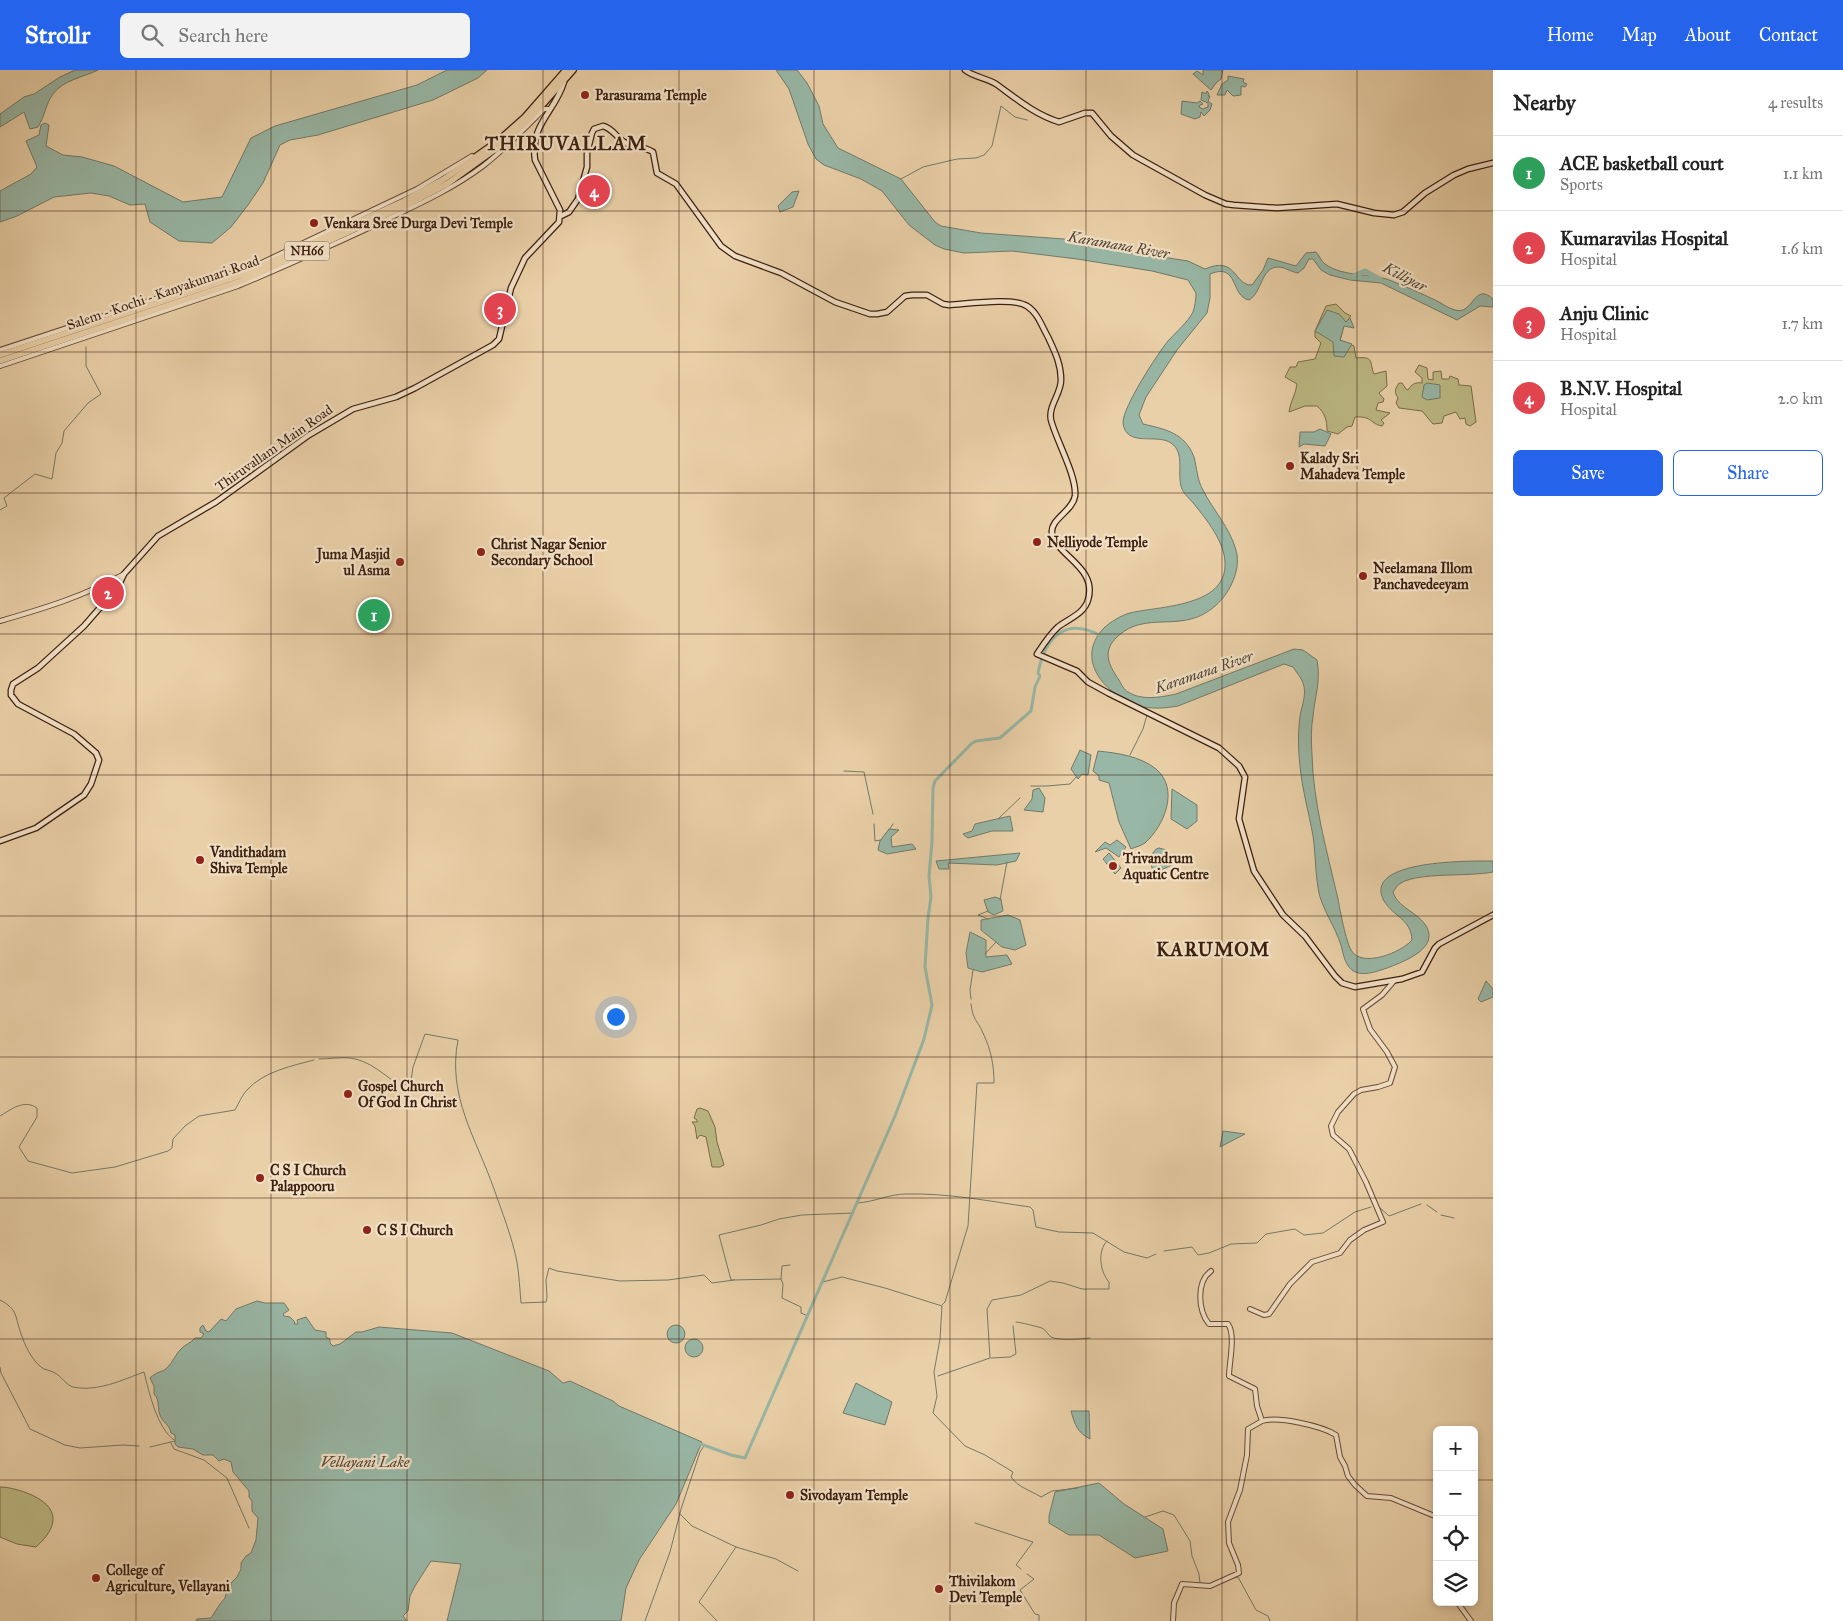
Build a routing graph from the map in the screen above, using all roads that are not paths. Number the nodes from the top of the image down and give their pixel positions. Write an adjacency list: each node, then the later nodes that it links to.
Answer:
1 (566, 70): 6 (highway, Salem - Kochi - Kanyakumari Road / NH66)
2 (573, 70): 4 (highway, Salem - Kochi - Kanyakumari Road / NH66)
3 (964, 70): 7 (main road)
4 (564, 80): 5 (main road); 6 (highway, Salem - Kochi - Kanyakumari Road / NH66)
5 (549, 109): 6 (street); 8 (main road)
6 (476, 161): 9 (street); 10 (highway, Salem - Kochi - Kanyakumari Road / NH66); 11 (highway, Salem - Kochi - Kanyakumari Road / NH66); 12 (street)
7 (1493, 163)
8 (561, 216): 13 (main road, Thiruvallam Main Road); 19 (main road, Thiruvallam Main Road)
9 (0, 350)
10 (0, 355)
11 (0, 360)
12 (0, 366)
13 (135, 563): 14 (main road, Thiruvallam Main Road); 15 (main road, Thiruvallam Main Road)
14 (124, 574): 15 (main road, Thiruvallam Main Road); 16 (street)
15 (117, 589): 17 (main road, Thiruvallam Main Road)
16 (0, 621)
17 (0, 841)
18 (1493, 914): 19 (main road)
19 (1394, 981): 21 (street)
20 (1211, 1271): 22 (street)
21 (1250, 1309)
22 (1262, 1421): 23 (street); 25 (street)
23 (1435, 1516)
24 (1460, 1606): 26 (street)
25 (1173, 1621)
26 (1471, 1621)

